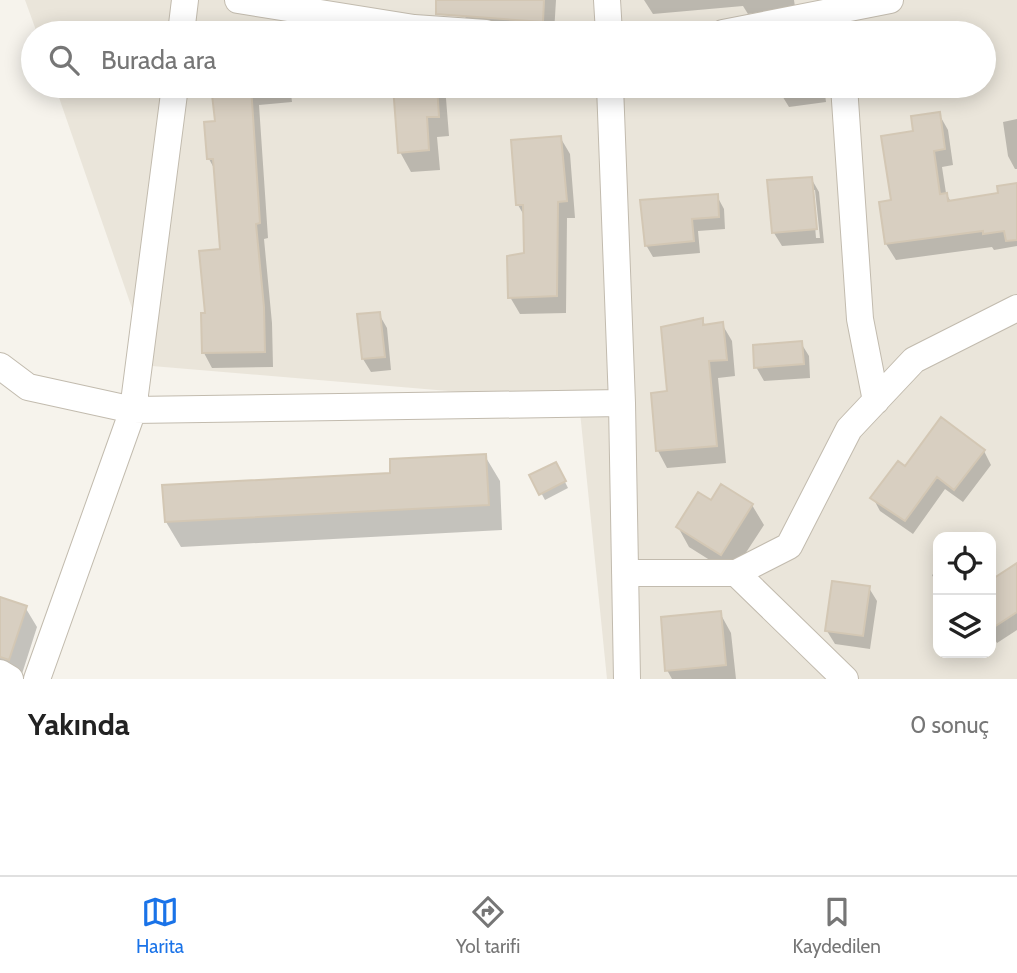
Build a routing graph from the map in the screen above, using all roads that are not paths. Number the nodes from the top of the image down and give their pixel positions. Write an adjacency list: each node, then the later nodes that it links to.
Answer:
1 (186, 0): 6 (street)
2 (238, 0): 7 (street)
3 (607, 0): 8 (street)
4 (890, 0): 5 (street)
5 (840, 15): 9 (street)
6 (183, 21)
7 (370, 21)
8 (608, 21)
9 (801, 21)
10 (172, 98): 17 (street)
11 (610, 98): 16 (street)
12 (845, 98): 15 (street)
13 (1017, 308): 15 (street)
14 (0, 366): 17 (street)
15 (876, 401): 19 (street)
16 (621, 403): 17 (street); 18 (street)
17 (133, 410): 22 (street)
18 (625, 573): 19 (street); 23 (street)
19 (736, 573): 24 (street)
20 (0, 673): 21 (street)
21 (10, 679)
22 (37, 679)
23 (627, 679)
24 (845, 679)

